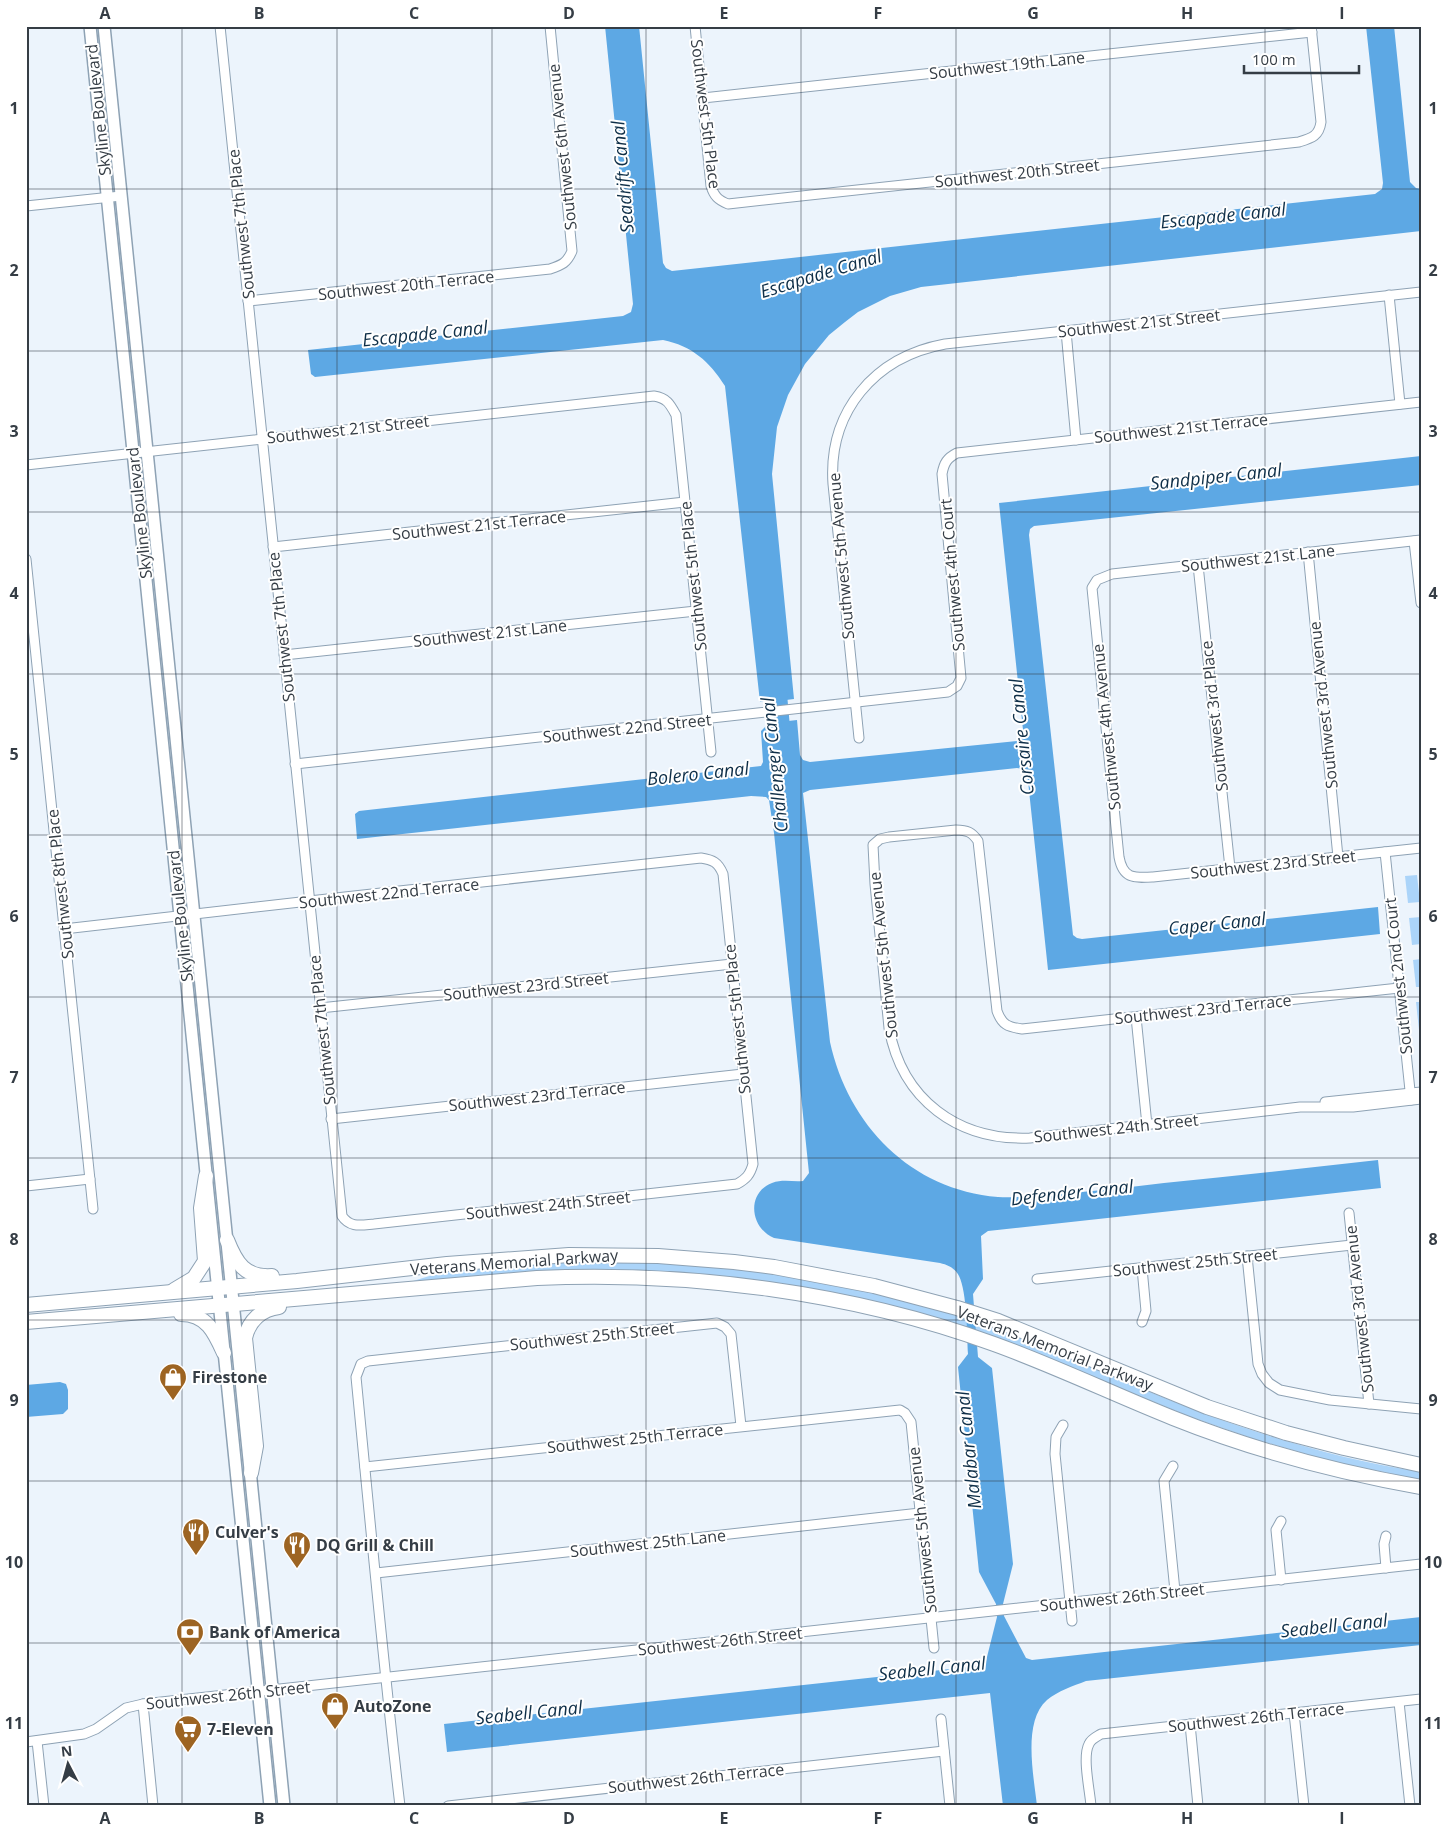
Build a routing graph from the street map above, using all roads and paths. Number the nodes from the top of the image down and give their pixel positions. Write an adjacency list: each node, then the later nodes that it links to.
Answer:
1 (90, 26): 9 (street, Skyline Boulevard)
2 (104, 26): 8 (street, Skyline Boulevard)
3 (220, 26): 15 (street, Southwest 7th Place)
4 (550, 26): 12 (street, Southwest 6th Avenue)
5 (695, 26): 7 (street, Southwest 5th Place)
6 (1311, 29): 7 (street, Southwest 19th Lane); 10 (street, Southwest 20th Street)
7 (703, 98): 10 (street, Southwest 5th Place)
8 (121, 196): 9 (street); 23 (street, Skyline Boulevard)
9 (107, 197): 11 (street); 24 (street, Skyline Boulevard)
10 (720, 201)
11 (26, 206)
12 (563, 264): 15 (street, Southwest 20th Terrace)
13 (1421, 292): 14 (street, Southwest 21st Street)
14 (1389, 295): 16 (street, Southwest 21st Street); 20 (street)
15 (248, 301): 21 (street, Southwest 7th Place)
16 (1066, 331): 17 (street, Southwest 21st Street); 22 (street)
17 (868, 383): 38 (street, Southwest 5th Avenue)
18 (669, 402): 21 (street, Southwest 21st Street); 27 (street, Southwest 5th Place)
19 (1421, 402): 20 (street, Southwest 21st Terrace)
20 (1400, 404): 22 (street, Southwest 21st Terrace)
21 (262, 439): 23 (street, Southwest 21st Street); 29 (street, Southwest 7th Place)
22 (1076, 440): 25 (street, Southwest 21st Terrace)
23 (147, 451): 24 (street, Southwest 21st Street); 50 (street, Skyline Boulevard)
24 (133, 453): 26 (street, Southwest 21st Street); 51 (street, Skyline Boulevard)
25 (944, 463): 37 (street, Southwest 4th Court)
26 (26, 465)
27 (685, 502): 29 (street, Southwest 21st Terrace); 35 (street, Southwest 5th Place)
28 (1418, 541): 30 (street, Southwest 21st Lane); 34 (street)
29 (273, 547): 36 (street, Southwest 7th Place)
30 (1308, 552): 32 (street, Southwest 21st Lane); 45 (street, Southwest 3rd Avenue)
31 (26, 559): 52 (street, Southwest 8th Place)
32 (1198, 564): 33 (street, Southwest 21st Lane); 47 (street, Southwest 3rd Place)
33 (1097, 580): 48 (street, Southwest 4th Avenue)
34 (1421, 603)
35 (696, 611): 36 (street, Southwest 21st Lane); 39 (street, Southwest 5th Place)
36 (284, 656): 42 (street, Southwest 7th Place)
37 (957, 686): 38 (street, Southwest 22nd Street)
38 (855, 703): 39 (street, Southwest 22nd Street); 40 (street, Southwest 5th Avenue)
39 (708, 719): 41 (street, Southwest 5th Place); 42 (street, Southwest 22nd Street)
40 (859, 738)
41 (711, 752)
42 (295, 764): 49 (street, Southwest 7th Place)
43 (1421, 848): 44 (street, Southwest 23rd Street)
44 (1384, 852): 45 (street, Southwest 23rd Street); 54 (street, Southwest 2nd Court)
45 (1338, 856): 47 (street, Southwest 23rd Street)
46 (713, 860): 49 (street, Southwest 22nd Terrace); 53 (street, Southwest 5th Place)
47 (1230, 868): 48 (street, Southwest 23rd Street)
48 (1126, 874)
49 (310, 902): 50 (street, Southwest 22nd Terrace); 55 (street, Southwest 7th Place)
50 (194, 914): 51 (street, Southwest 22nd Terrace); 71 (street, Skyline Boulevard)
51 (180, 916): 52 (street, Southwest 22nd Terrace); 64 (street, Skyline Boulevard)
52 (64, 928): 65 (street, Southwest 8th Place)
53 (732, 964): 55 (street, Southwest 23rd Street); 58 (street, Southwest 5th Place)
54 (1399, 988): 56 (street, Southwest 23rd Terrace); 60 (street, Southwest 2nd Court)
55 (320, 1008): 62 (street, Southwest 7th Place)
56 (1136, 1017): 57 (street, Southwest 23rd Terrace); 63 (street)
57 (1007, 1027): 61 (street, Southwest 5th Avenue)
58 (743, 1074): 62 (street, Southwest 23rd Terrace); 66 (street, Southwest 5th Place)
59 (1421, 1092): 60 (street, Southwest 24th Street)
60 (1414, 1097): 63 (street, Southwest 24th Street)
61 (937, 1110): 63 (street, Southwest 24th Street)
62 (331, 1119): 70 (street, Southwest 7th Place)
63 (1147, 1125)
64 (206, 1176): 78 (street, Skyline Boulevard); 79 (highway)
65 (90, 1179): 67 (street); 68 (street, Southwest 8th Place)
66 (745, 1180): 70 (street, Southwest 24th Street)
67 (26, 1186)
68 (93, 1209)
69 (1349, 1213): 72 (street, Southwest 3rd Avenue)
70 (350, 1224)
71 (227, 1240): 74 (highway); 77 (street, Skyline Boulevard)
72 (1352, 1245): 73 (street, Southwest 25th Street); 87 (street, Southwest 3rd Avenue)
73 (1247, 1256): 75 (street, Southwest 25th Street); 87 (street)
74 (447, 1264): 77 (highway, Veterans Memorial Parkway); 88 (highway, Veterans Memorial Parkway)
75 (1142, 1268): 76 (street, Southwest 25th Street); 84 (street)
76 (1037, 1279)
77 (232, 1287): 78 (highway, Veterans Memorial Parkway); 81 (street, Skyline Boulevard)
78 (218, 1288): 79 (highway, Veterans Memorial Parkway); 83 (street, Skyline Boulevard)
79 (167, 1292): 82 (highway, Veterans Memorial Parkway)
80 (332, 1296): 81 (highway, Veterans Memorial Parkway); 97 (highway); 98 (highway, Veterans Memorial Parkway)
81 (234, 1305): 83 (highway, Veterans Memorial Parkway); 97 (street, Skyline Boulevard)
82 (26, 1306)
83 (220, 1306): 85 (highway, Veterans Memorial Parkway); 86 (street, Skyline Boulevard)
84 (1142, 1322)
85 (26, 1323): 86 (highway)
86 (224, 1353): 113 (street, Skyline Boulevard)
87 (1369, 1404): 89 (street)
88 (1207, 1407): 93 (highway); 94 (highway, Veterans Memorial Parkway)
89 (1421, 1409)
90 (905, 1413): 92 (street, Southwest 25th Terrace); 99 (street, Southwest 5th Avenue)
91 (1063, 1425): 107 (street)
92 (741, 1426): 96 (street, Southwest 25th Terrace); 96 (street, Southwest 25th Street)
93 (1421, 1456)
94 (1421, 1465)
95 (1173, 1466): 106 (street)
96 (365, 1467): 104 (street)
97 (250, 1473): 112 (street, Skyline Boulevard)
98 (1421, 1487)
99 (920, 1513): 104 (street, Southwest 25th Lane); 108 (street, Southwest 5th Avenue)
100 (1281, 1521): 105 (street)
101 (1386, 1536): 103 (street)
102 (1421, 1564): 103 (street, Southwest 26th Street)
103 (1386, 1568): 105 (street, Southwest 26th Street)
104 (376, 1573): 111 (street)
105 (1281, 1580): 106 (street, Southwest 26th Street)
106 (1175, 1591): 107 (street, Southwest 26th Street)
107 (1070, 1603): 108 (street, Southwest 26th Street); 109 (street)
108 (930, 1618): 110 (street, Southwest 5th Avenue); 111 (street, Southwest 26th Street)
109 (1072, 1621)
110 (934, 1648)
111 (384, 1678): 112 (street, Southwest 26th Street); 127 (street)
112 (273, 1690): 113 (street, Southwest 26th Street); 126 (street, Skyline Boulevard)
113 (258, 1692): 116 (street, Southwest 26th Street); 125 (street, Skyline Boulevard)
114 (1421, 1699): 115 (street, Southwest 26th Terrace)
115 (1399, 1702): 117 (street, Southwest 26th Terrace); 133 (street)
116 (143, 1704): 120 (street, Southwest 26th Street); 124 (street)
117 (1294, 1713): 119 (street, Southwest 26th Terrace); 132 (street)
118 (941, 1719): 122 (street)
119 (1190, 1724): 130 (street, Southwest 26th Terrace); 131 (street)
120 (37, 1741): 121 (street, Southwest 26th Street); 123 (street)
121 (26, 1742)
122 (944, 1751): 128 (street, Southwest 26th Terrace); 129 (street)
123 (44, 1806)
124 (153, 1806)
125 (270, 1806)
126 (284, 1806)
127 (400, 1806)
128 (448, 1806)
129 (950, 1806)
130 (1091, 1806)
131 (1198, 1806)
132 (1304, 1806)
133 (1410, 1806)

